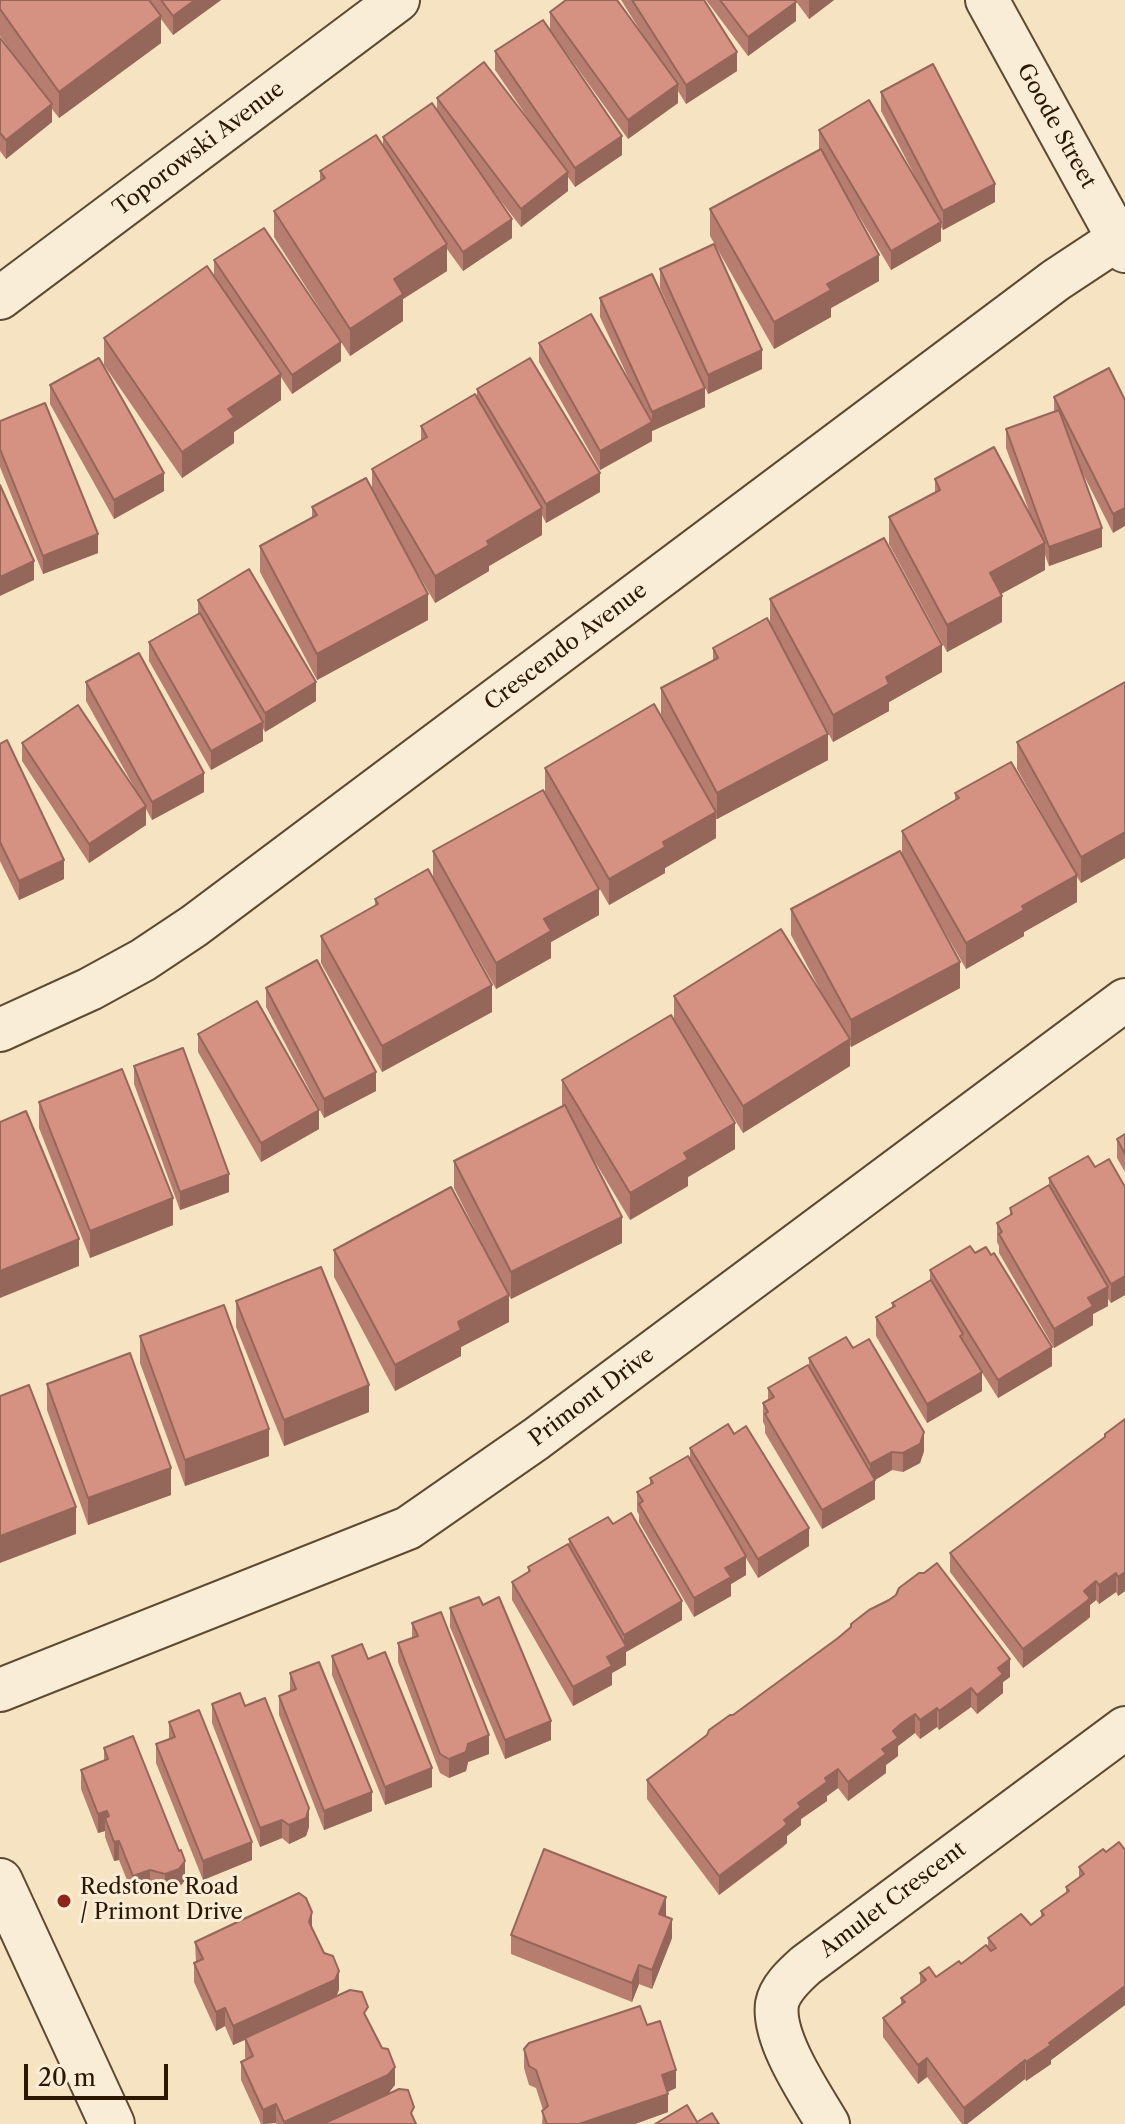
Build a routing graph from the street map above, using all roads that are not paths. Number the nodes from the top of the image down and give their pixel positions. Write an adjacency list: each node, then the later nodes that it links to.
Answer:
1 (398, 0): 4 (street, Toporowski Avenue)
2 (987, 0): 3 (street, Goode Street)
3 (1121, 245): 6 (street, Crescendo Avenue)
4 (0, 298)
5 (1125, 1000): 7 (street, Primont Drive)
6 (0, 1030)
7 (0, 1690)
8 (1125, 1728): 11 (street, Amulet Crescent)
9 (0, 1881): 10 (street)
10 (112, 2124)
11 (828, 2124)

